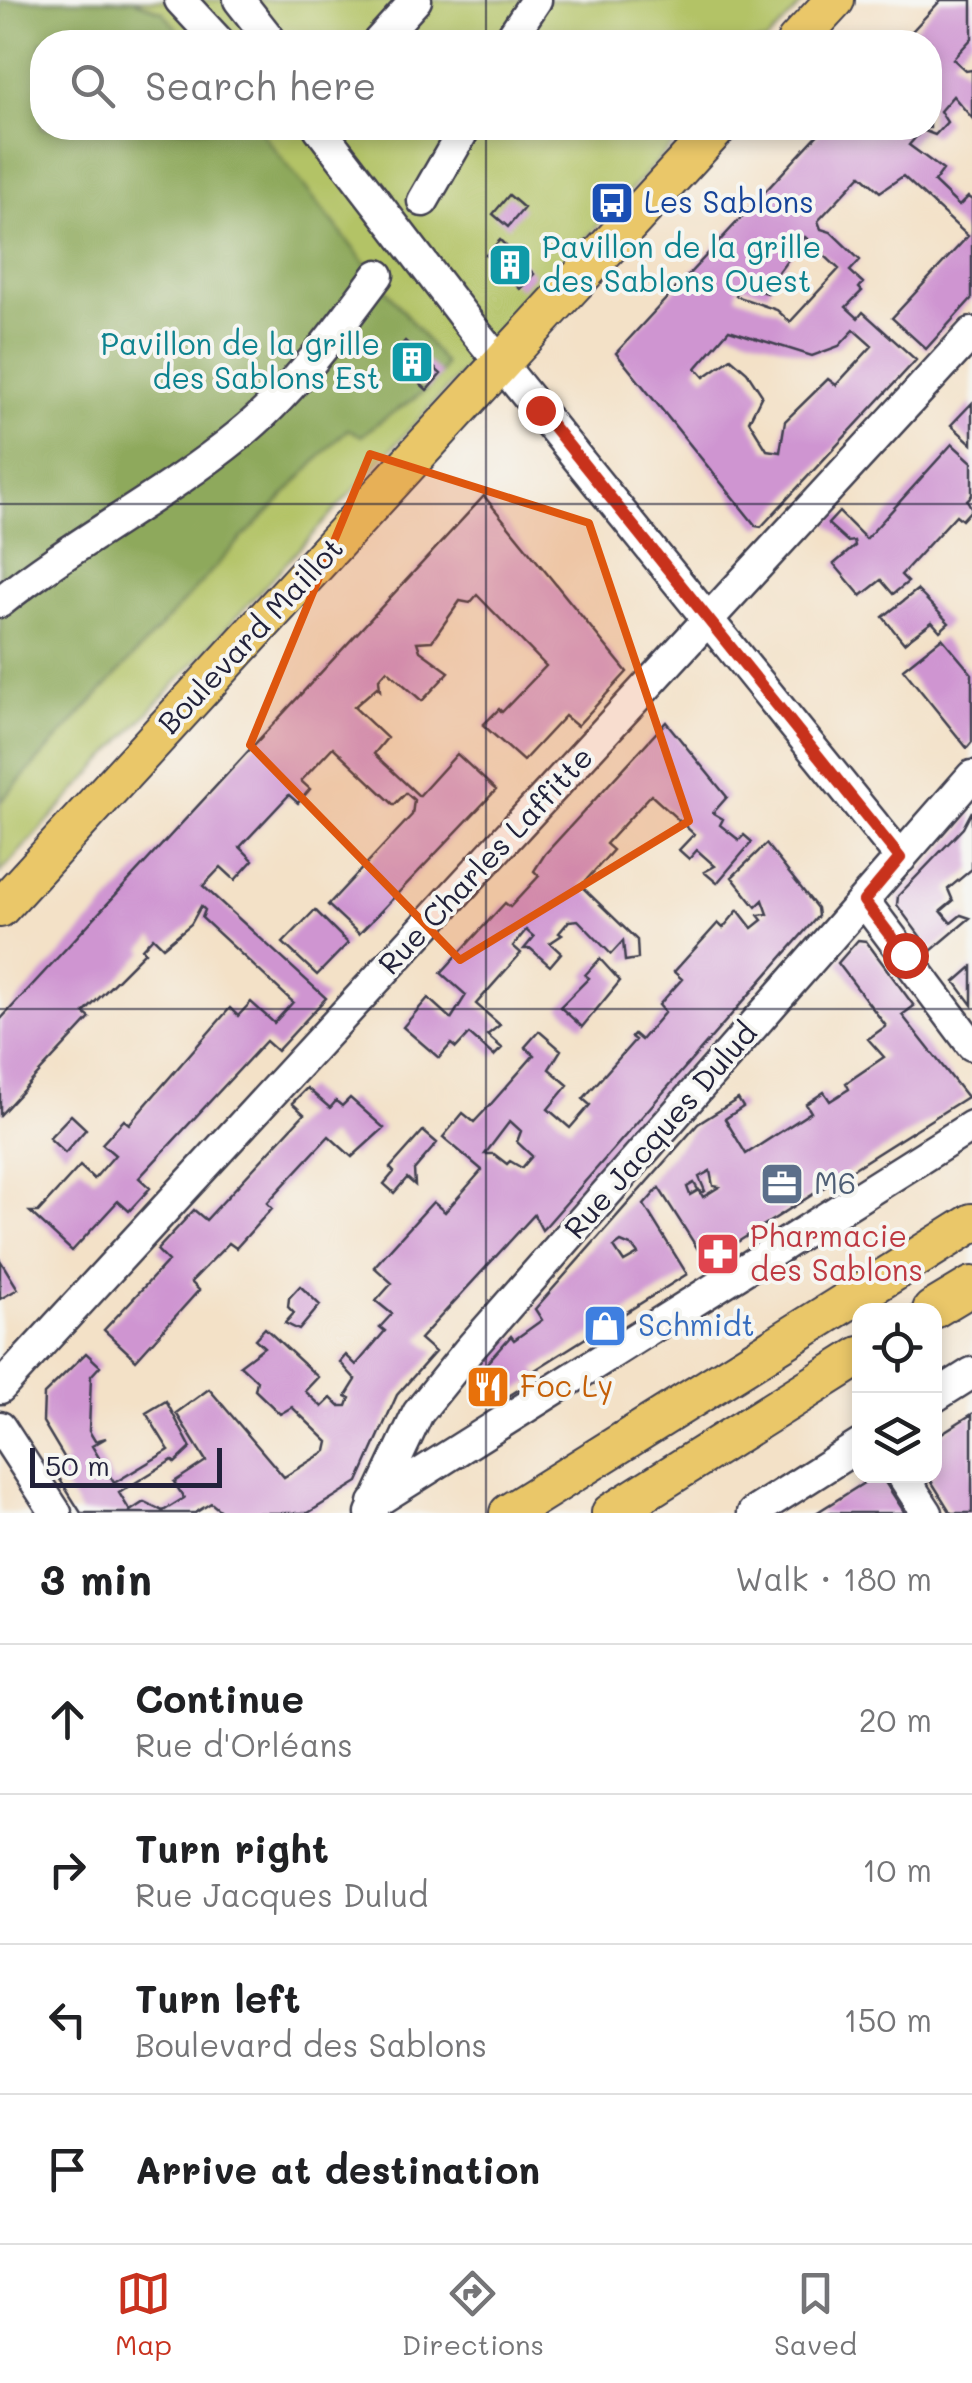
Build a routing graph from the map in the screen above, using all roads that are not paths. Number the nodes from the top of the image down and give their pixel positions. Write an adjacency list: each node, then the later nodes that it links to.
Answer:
1 (180, 0): 6 (street)
2 (239, 0): 7 (street)
3 (416, 0): 8 (street)
4 (536, 0): 9 (street)
5 (836, 0): 10 (main road)
6 (209, 30)
7 (263, 30)
8 (389, 30)
9 (516, 30)
10 (807, 30)
11 (323, 140): 17 (street)
12 (457, 140): 14 (street)
13 (706, 140): 17 (main road, Boulevard Maillot)
14 (423, 200)
15 (378, 275): 18 (street)
16 (972, 333): 19 (street, Rue Charles Laffitte)
17 (502, 364): 19 (street); 23 (main road, Boulevard Maillot)
18 (0, 602)
19 (709, 619): 21 (street); 31 (street, Rue Charles Laffitte)
20 (972, 776): 21 (street, Rue Jacques Dulud)
21 (900, 858): 22 (street, Rue Jacques Dulud)
22 (864, 901): 24 (street); 36 (street, Rue Jacques Dulud)
23 (0, 908)
24 (972, 1044)
25 (972, 1126): 36 (street)
26 (972, 1223): 38 (main road)
27 (972, 1286): 28 (main road)
28 (942, 1304)
29 (852, 1361): 39 (main road)
30 (972, 1373): 32 (street)
31 (0, 1388)
32 (940, 1393)
33 (0, 1427): 37 (street)
34 (852, 1450): 40 (street)
35 (908, 1483): 41 (street)
36 (368, 1510)
37 (56, 1513)
38 (509, 1513)
39 (611, 1513)
40 (753, 1513)
41 (927, 1513)

